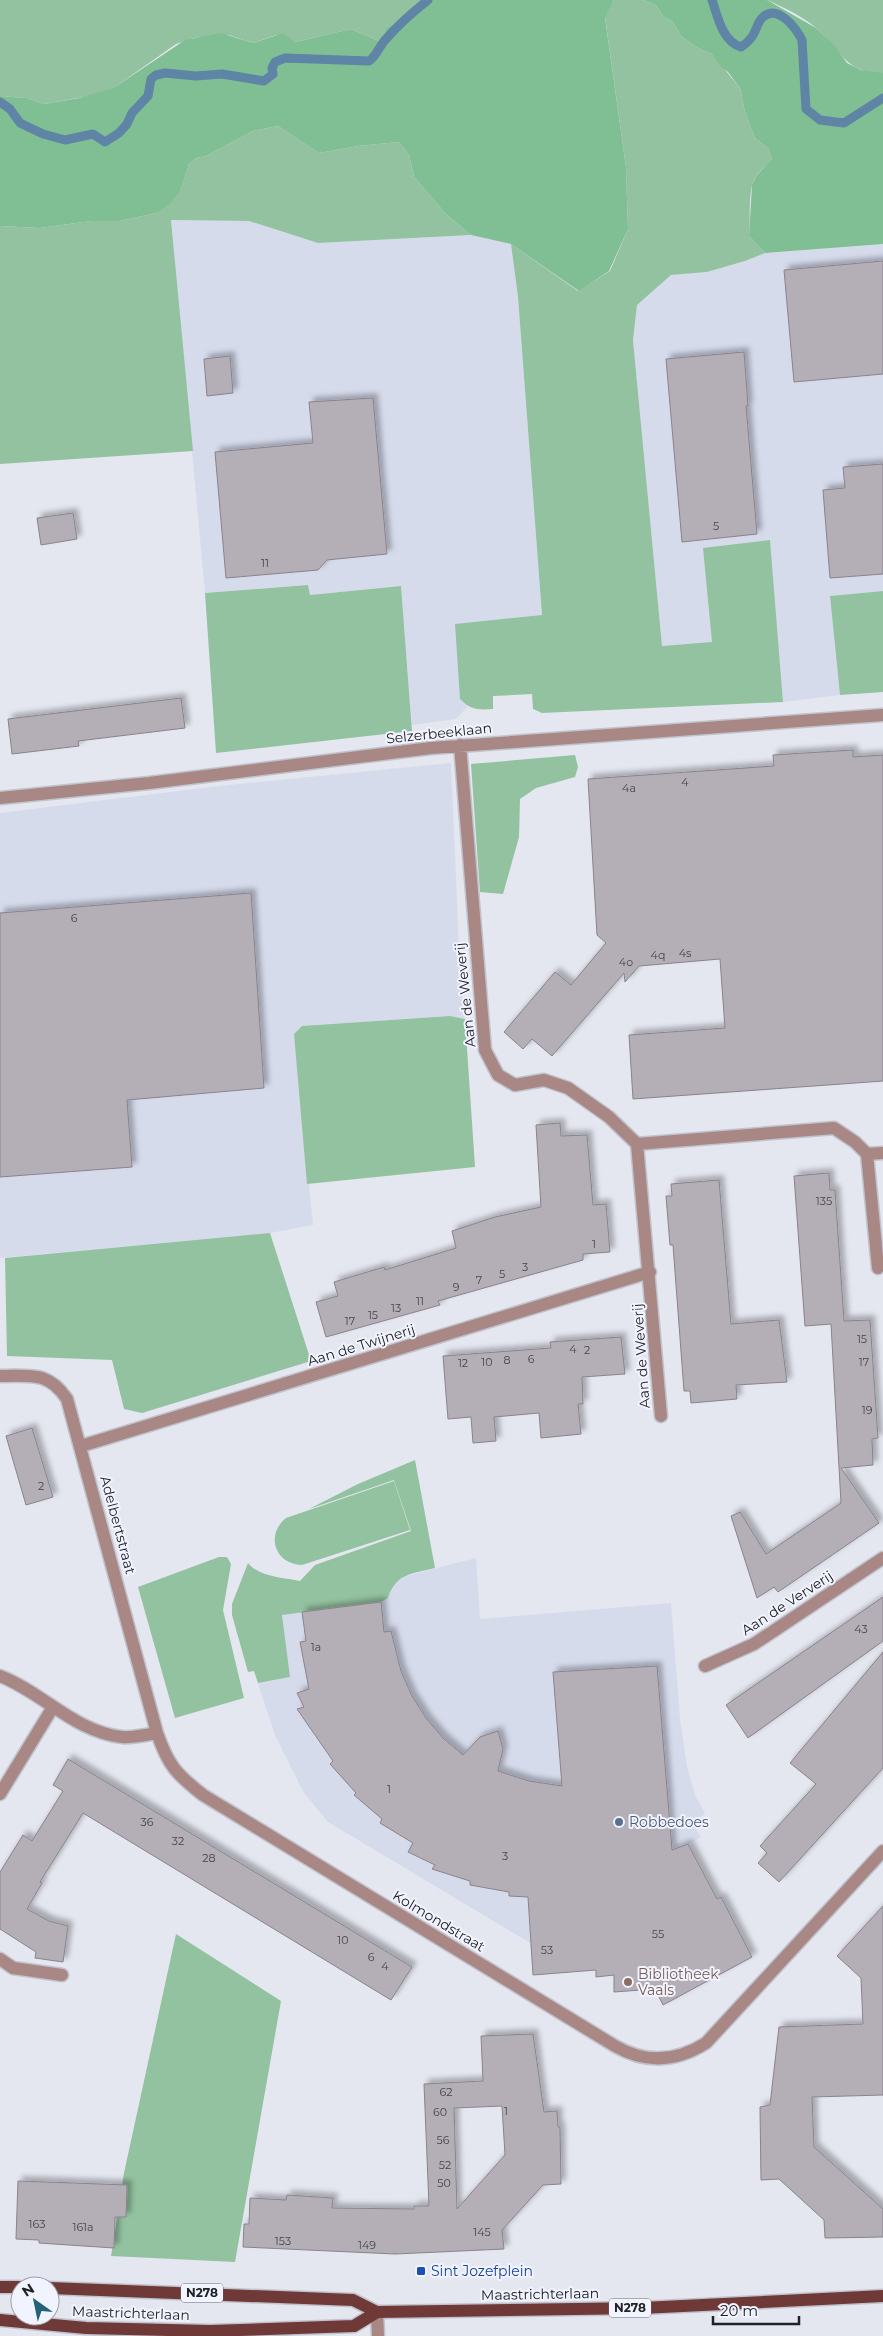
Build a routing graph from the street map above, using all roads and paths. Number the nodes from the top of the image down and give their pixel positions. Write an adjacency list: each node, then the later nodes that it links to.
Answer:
1 (883, 715): 2 (street, Selzerbeeklaan)
2 (460, 745): 3 (street, Selzerbeeklaan); 4 (street, Aan de Weverij)
3 (0, 798)
4 (637, 1144): 6 (street); 8 (street, Aan de Weverij)
5 (883, 1153): 6 (street)
6 (867, 1154): 7 (street)
7 (878, 1268)
8 (650, 1272): 10 (street, Aan de Weverij); 11 (street, Aan de Twijnerij)
9 (0, 1376): 11 (street, Adelbertstraat)
10 (661, 1416)
11 (81, 1446): 16 (street, Adelbertstraat)
12 (883, 1558): 13 (street, Aan de Ververij)
13 (705, 1666)
14 (0, 1676): 15 (street)
15 (53, 1707): 16 (street); 17 (street)
16 (157, 1733): 18 (street, Kolmondstraat)
17 (0, 1794)
18 (883, 1851)
19 (0, 1959): 20 (street)
20 (62, 1975)
21 (60, 2288): 23 (main road, Maastrichterlaan / N278)
22 (883, 2296): 23 (main road, Maastrichterlaan / N278)
23 (377, 2312): 24 (main road, Maastrichterlaan); 25 (street)
24 (0, 2320)
25 (378, 2336)

